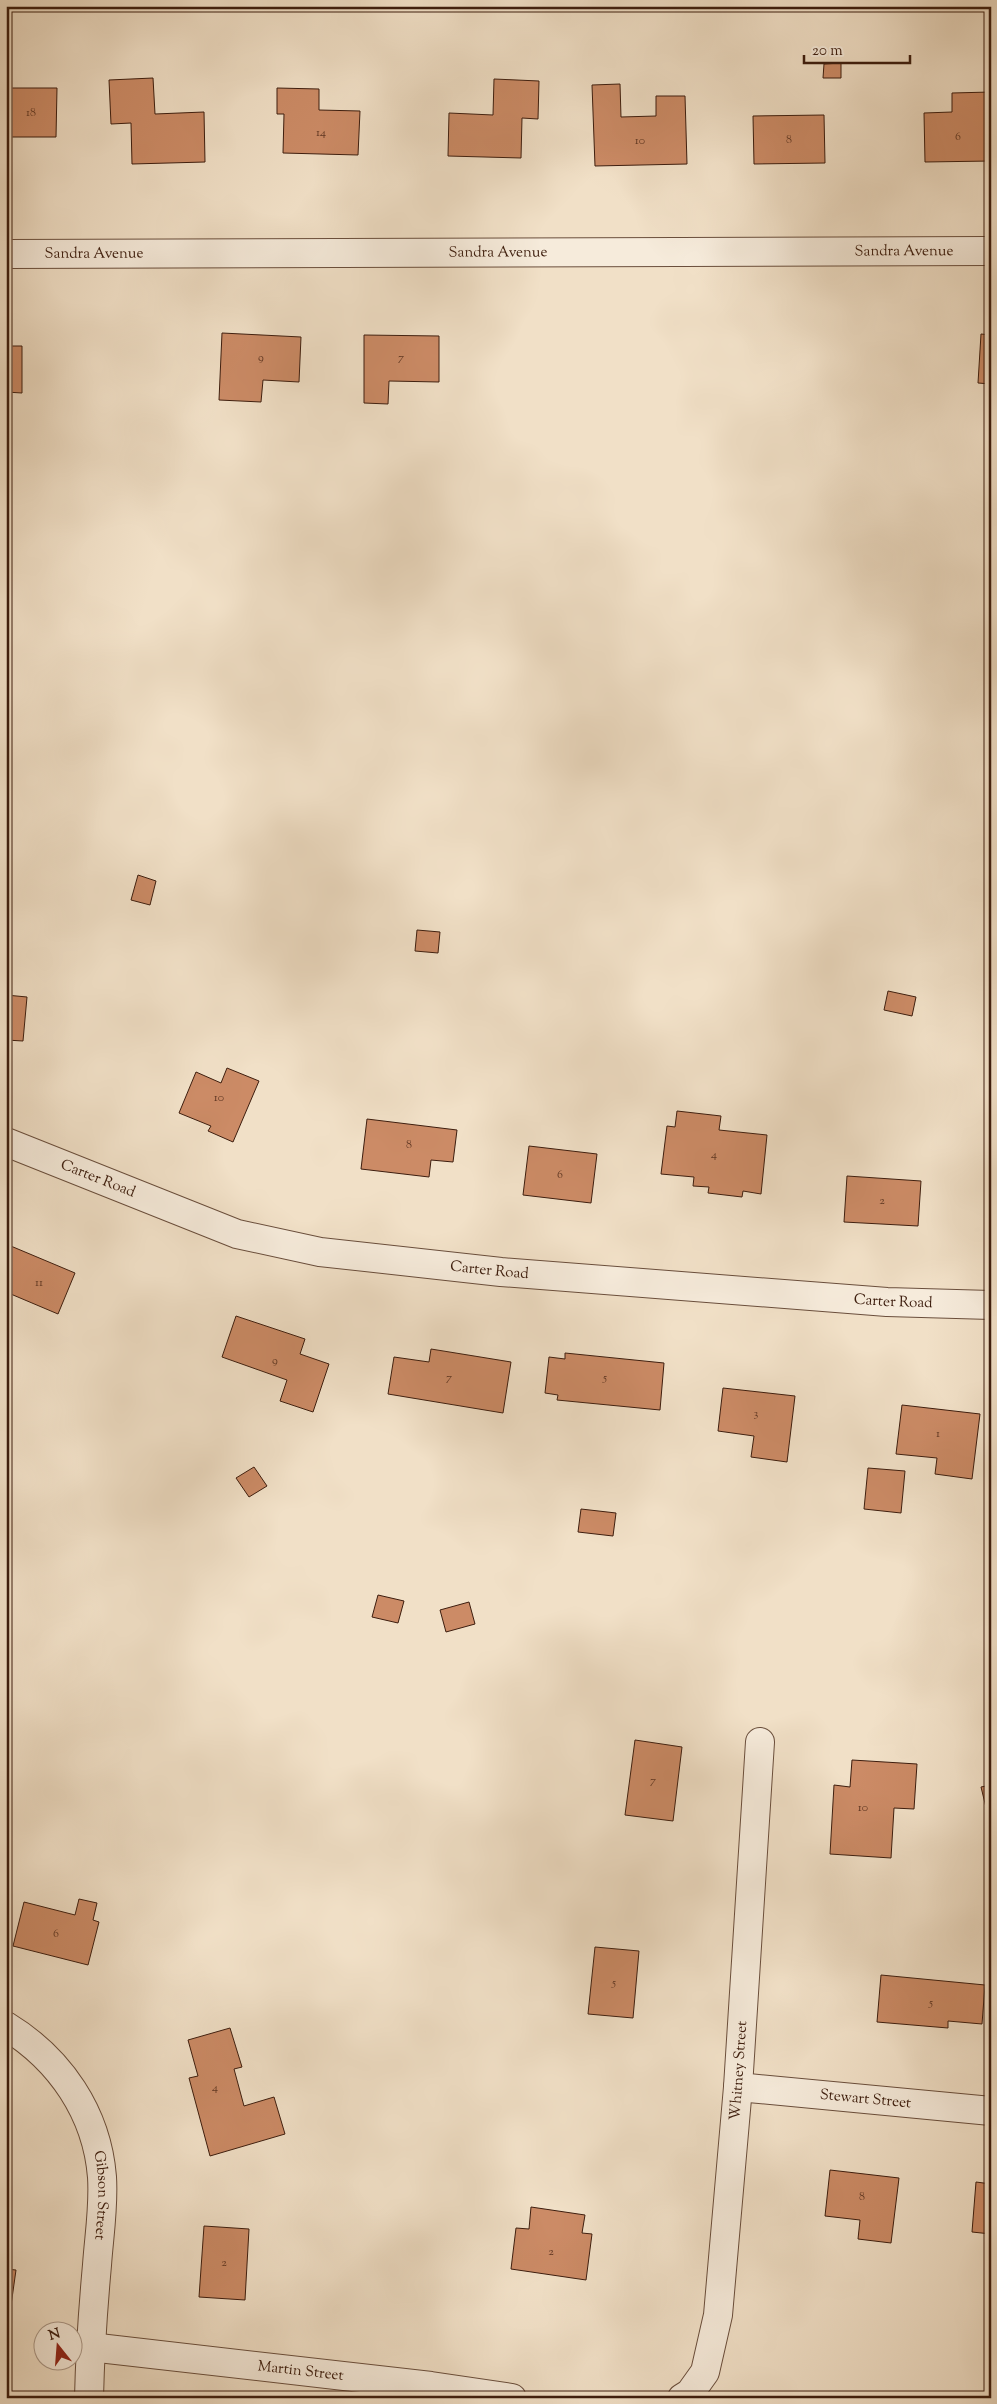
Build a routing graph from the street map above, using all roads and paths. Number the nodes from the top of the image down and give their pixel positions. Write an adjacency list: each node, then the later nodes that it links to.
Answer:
1 (991, 251): 2 (street, Sandra Avenue)
2 (6, 254)
3 (6, 1142): 4 (street, Carter Road)
4 (991, 1305)
5 (760, 1742): 7 (street, Whitney Street)
6 (6, 2026): 9 (street, Gibson Street)
7 (738, 2087): 8 (street, Stewart Street); 10 (street, Whitney Street)
8 (991, 2112)
9 (90, 2346): 11 (street, Gibson Street); 12 (street, Martin Street)
10 (686, 2396)
11 (89, 2398)
12 (512, 2398)

